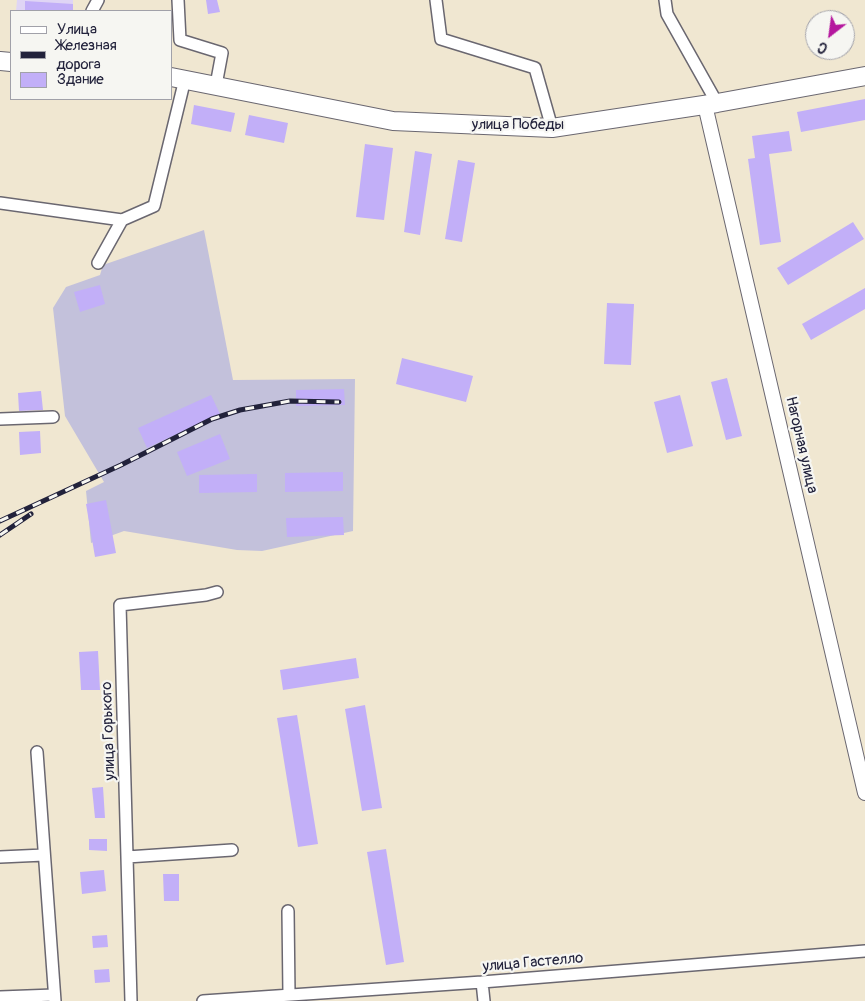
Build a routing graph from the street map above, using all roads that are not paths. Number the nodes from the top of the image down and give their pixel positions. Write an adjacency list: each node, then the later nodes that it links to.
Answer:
1 (178, 0): 6 (street)
2 (436, 0): 8 (street)
3 (665, 0): 7 (street, Нагорная улица)
4 (865, 76): 7 (main road, улица Победы)
5 (178, 78): 6 (main road, улица Победы); 10 (street)
6 (216, 85): 8 (main road, улица Победы)
7 (711, 104): 8 (main road, улица Победы); 16 (street, Нагорная улица)
8 (552, 128)
9 (0, 203): 10 (street)
10 (122, 220): 11 (street)
11 (98, 263)
12 (53, 417): 13 (street)
13 (0, 419)
14 (217, 592): 20 (street, улица Горького)
15 (37, 752): 18 (street)
16 (865, 793)
17 (232, 850): 20 (street)
18 (44, 854): 19 (street); 26 (street)
19 (0, 857)
20 (127, 857): 27 (street, улица Горького)
21 (288, 911): 25 (street)
22 (865, 951): 23 (street, улица Гастелло)
23 (482, 982): 25 (street, улица Гастелло); 29 (street)
24 (0, 997): 26 (street)
25 (287, 997): 28 (street, улица Гастелло)
26 (54, 998)
27 (131, 1001)
28 (203, 1001)
29 (484, 1001)

